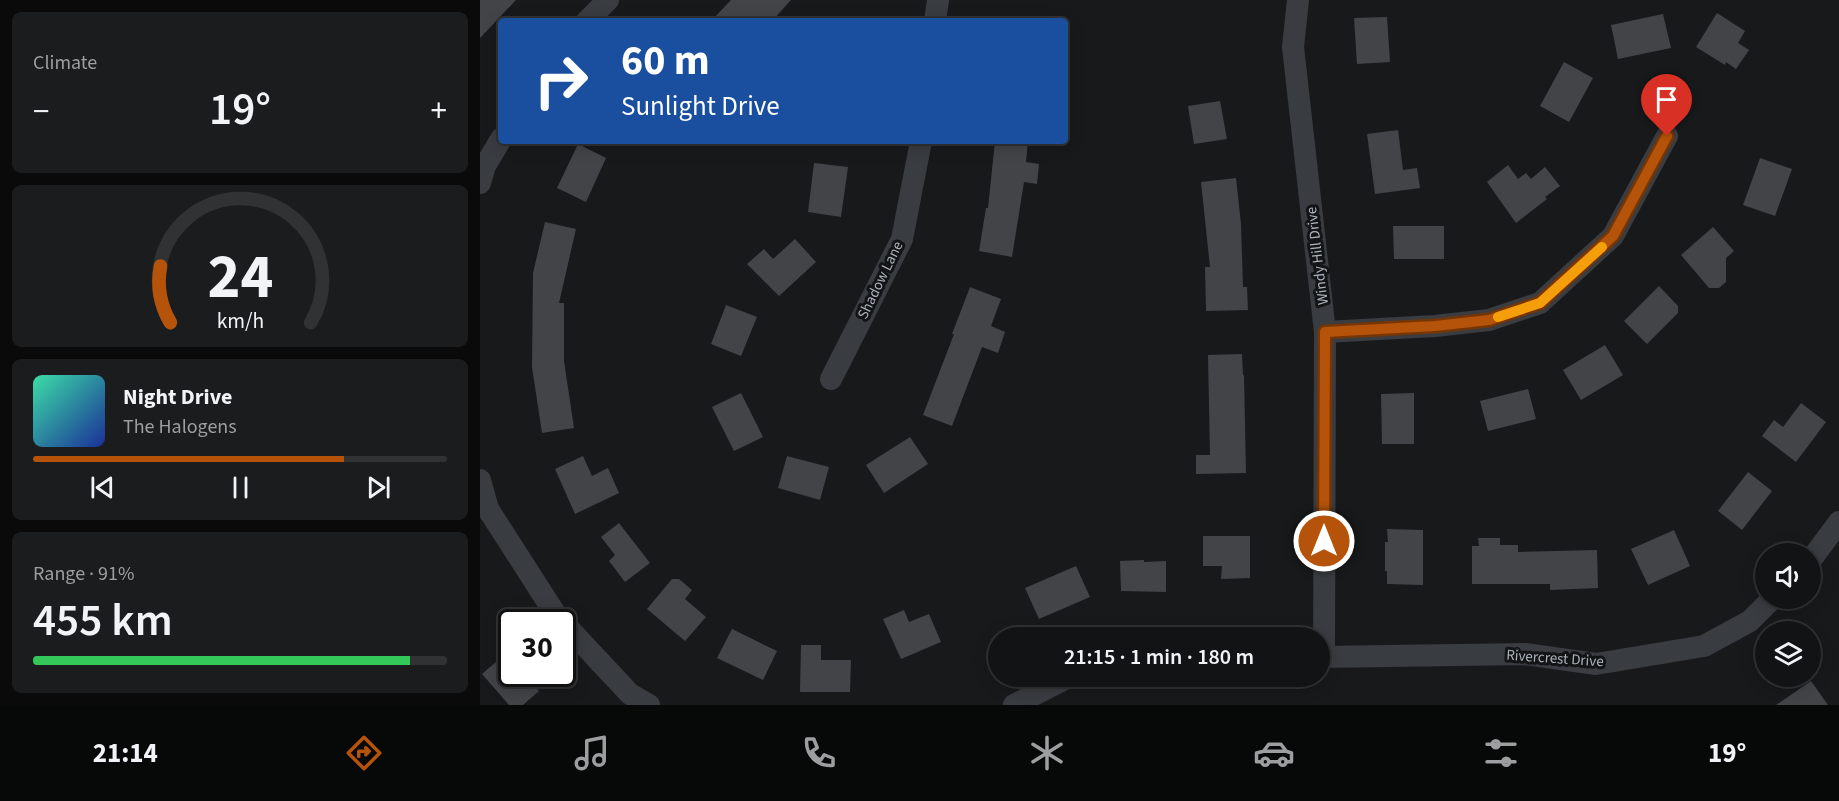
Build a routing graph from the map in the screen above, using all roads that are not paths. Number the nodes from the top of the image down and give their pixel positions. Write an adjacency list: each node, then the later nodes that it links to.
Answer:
1 (608, 0): 4 (street)
2 (938, 0): 5 (street)
3 (1298, 0): 10 (street, Windy Hill Drive)
4 (590, 18)
5 (935, 18)
6 (1667, 136): 10 (street)
7 (499, 144): 9 (street)
8 (920, 144): 11 (street, Shadow Lane)
9 (480, 183)
10 (1325, 332): 16 (street, Windy Hill Drive)
11 (831, 379)
12 (480, 480): 19 (street)
13 (1839, 522): 14 (street)
14 (1821, 546)
15 (1762, 609): 17 (street, Rivercrest Drive)
16 (1322, 627)
17 (1330, 657)
18 (1049, 687): 20 (street)
19 (649, 705)
20 (1014, 705)

